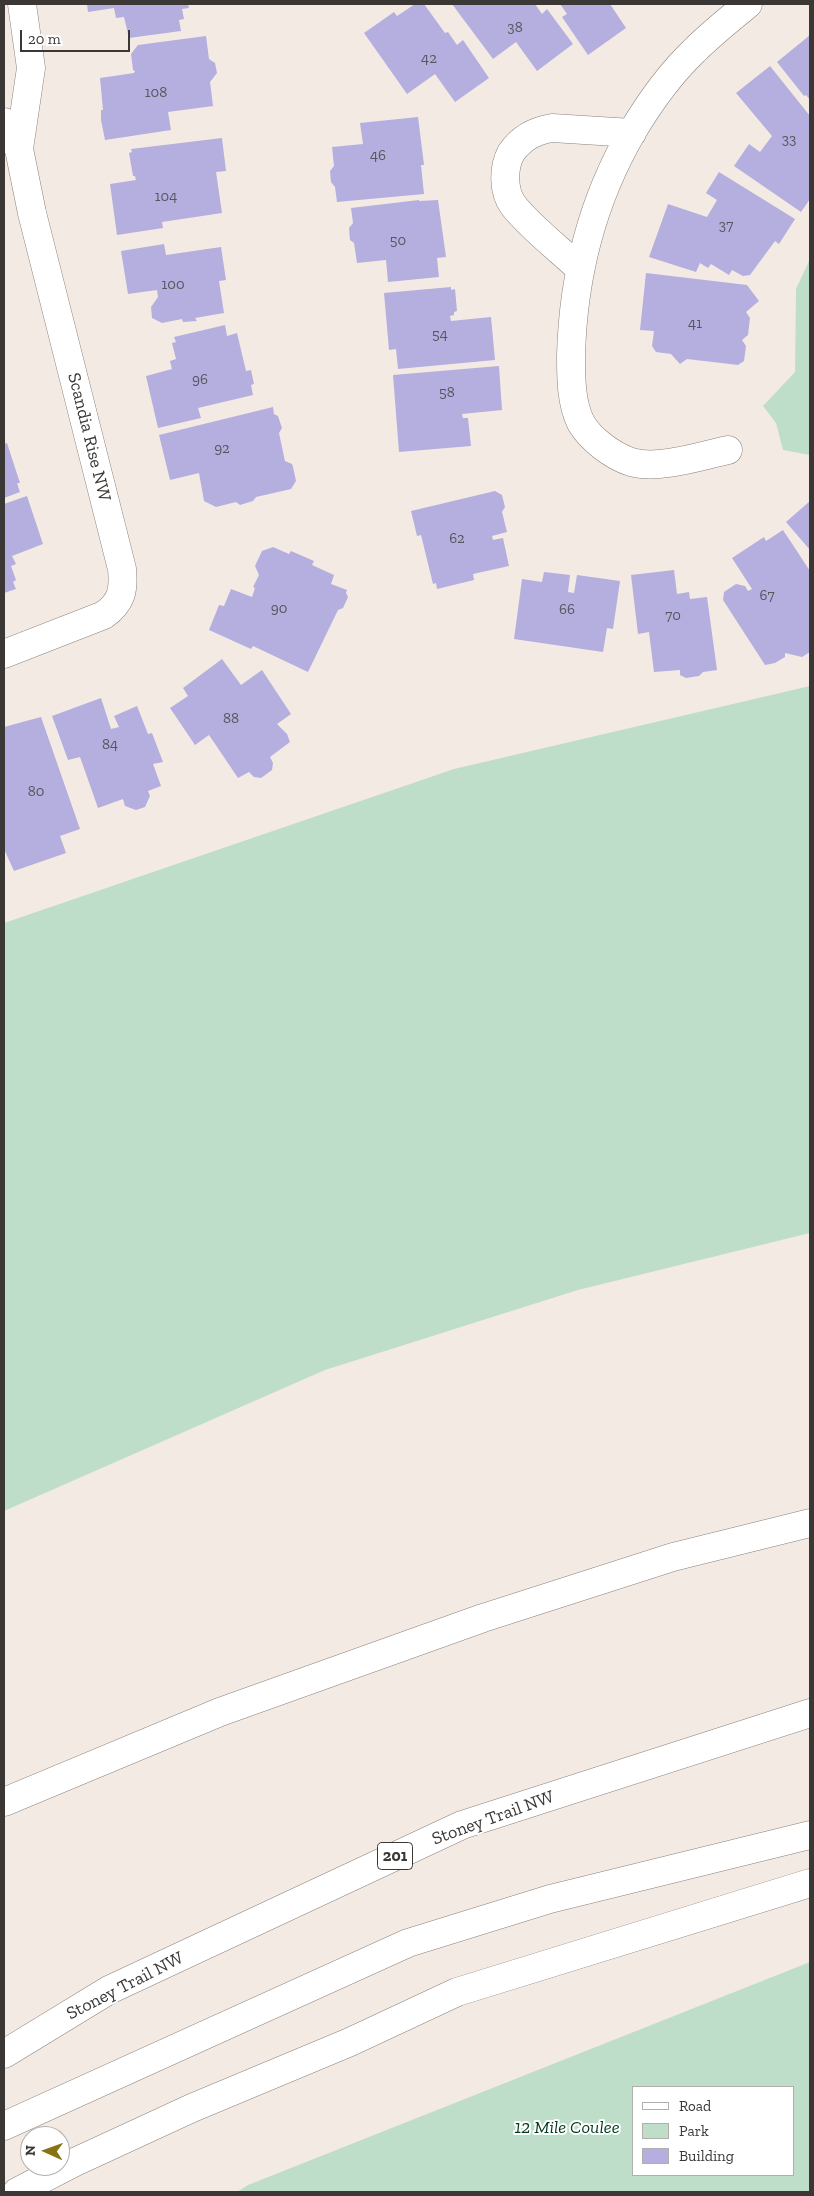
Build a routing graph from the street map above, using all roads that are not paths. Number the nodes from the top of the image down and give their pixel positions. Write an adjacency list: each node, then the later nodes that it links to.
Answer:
1 (22, 4): 5 (main road, Scandia Rise NW)
2 (748, 4): 4 (main road)
3 (4, 122): 5 (main road, Scandia Rise NW)
4 (632, 133): 6 (main road); 6 (main road)
5 (19, 149): 8 (main road, Scandia Rise NW)
6 (580, 268): 7 (main road)
7 (728, 450)
8 (4, 654)
9 (810, 1523): 11 (main road)
10 (810, 1713): 14 (main road, Stoney Trail NW / 201)
11 (4, 1802)
12 (810, 1835): 15 (main road)
13 (810, 1883): 16 (main road)
14 (4, 2054)
15 (4, 2126)
16 (17, 2192)

